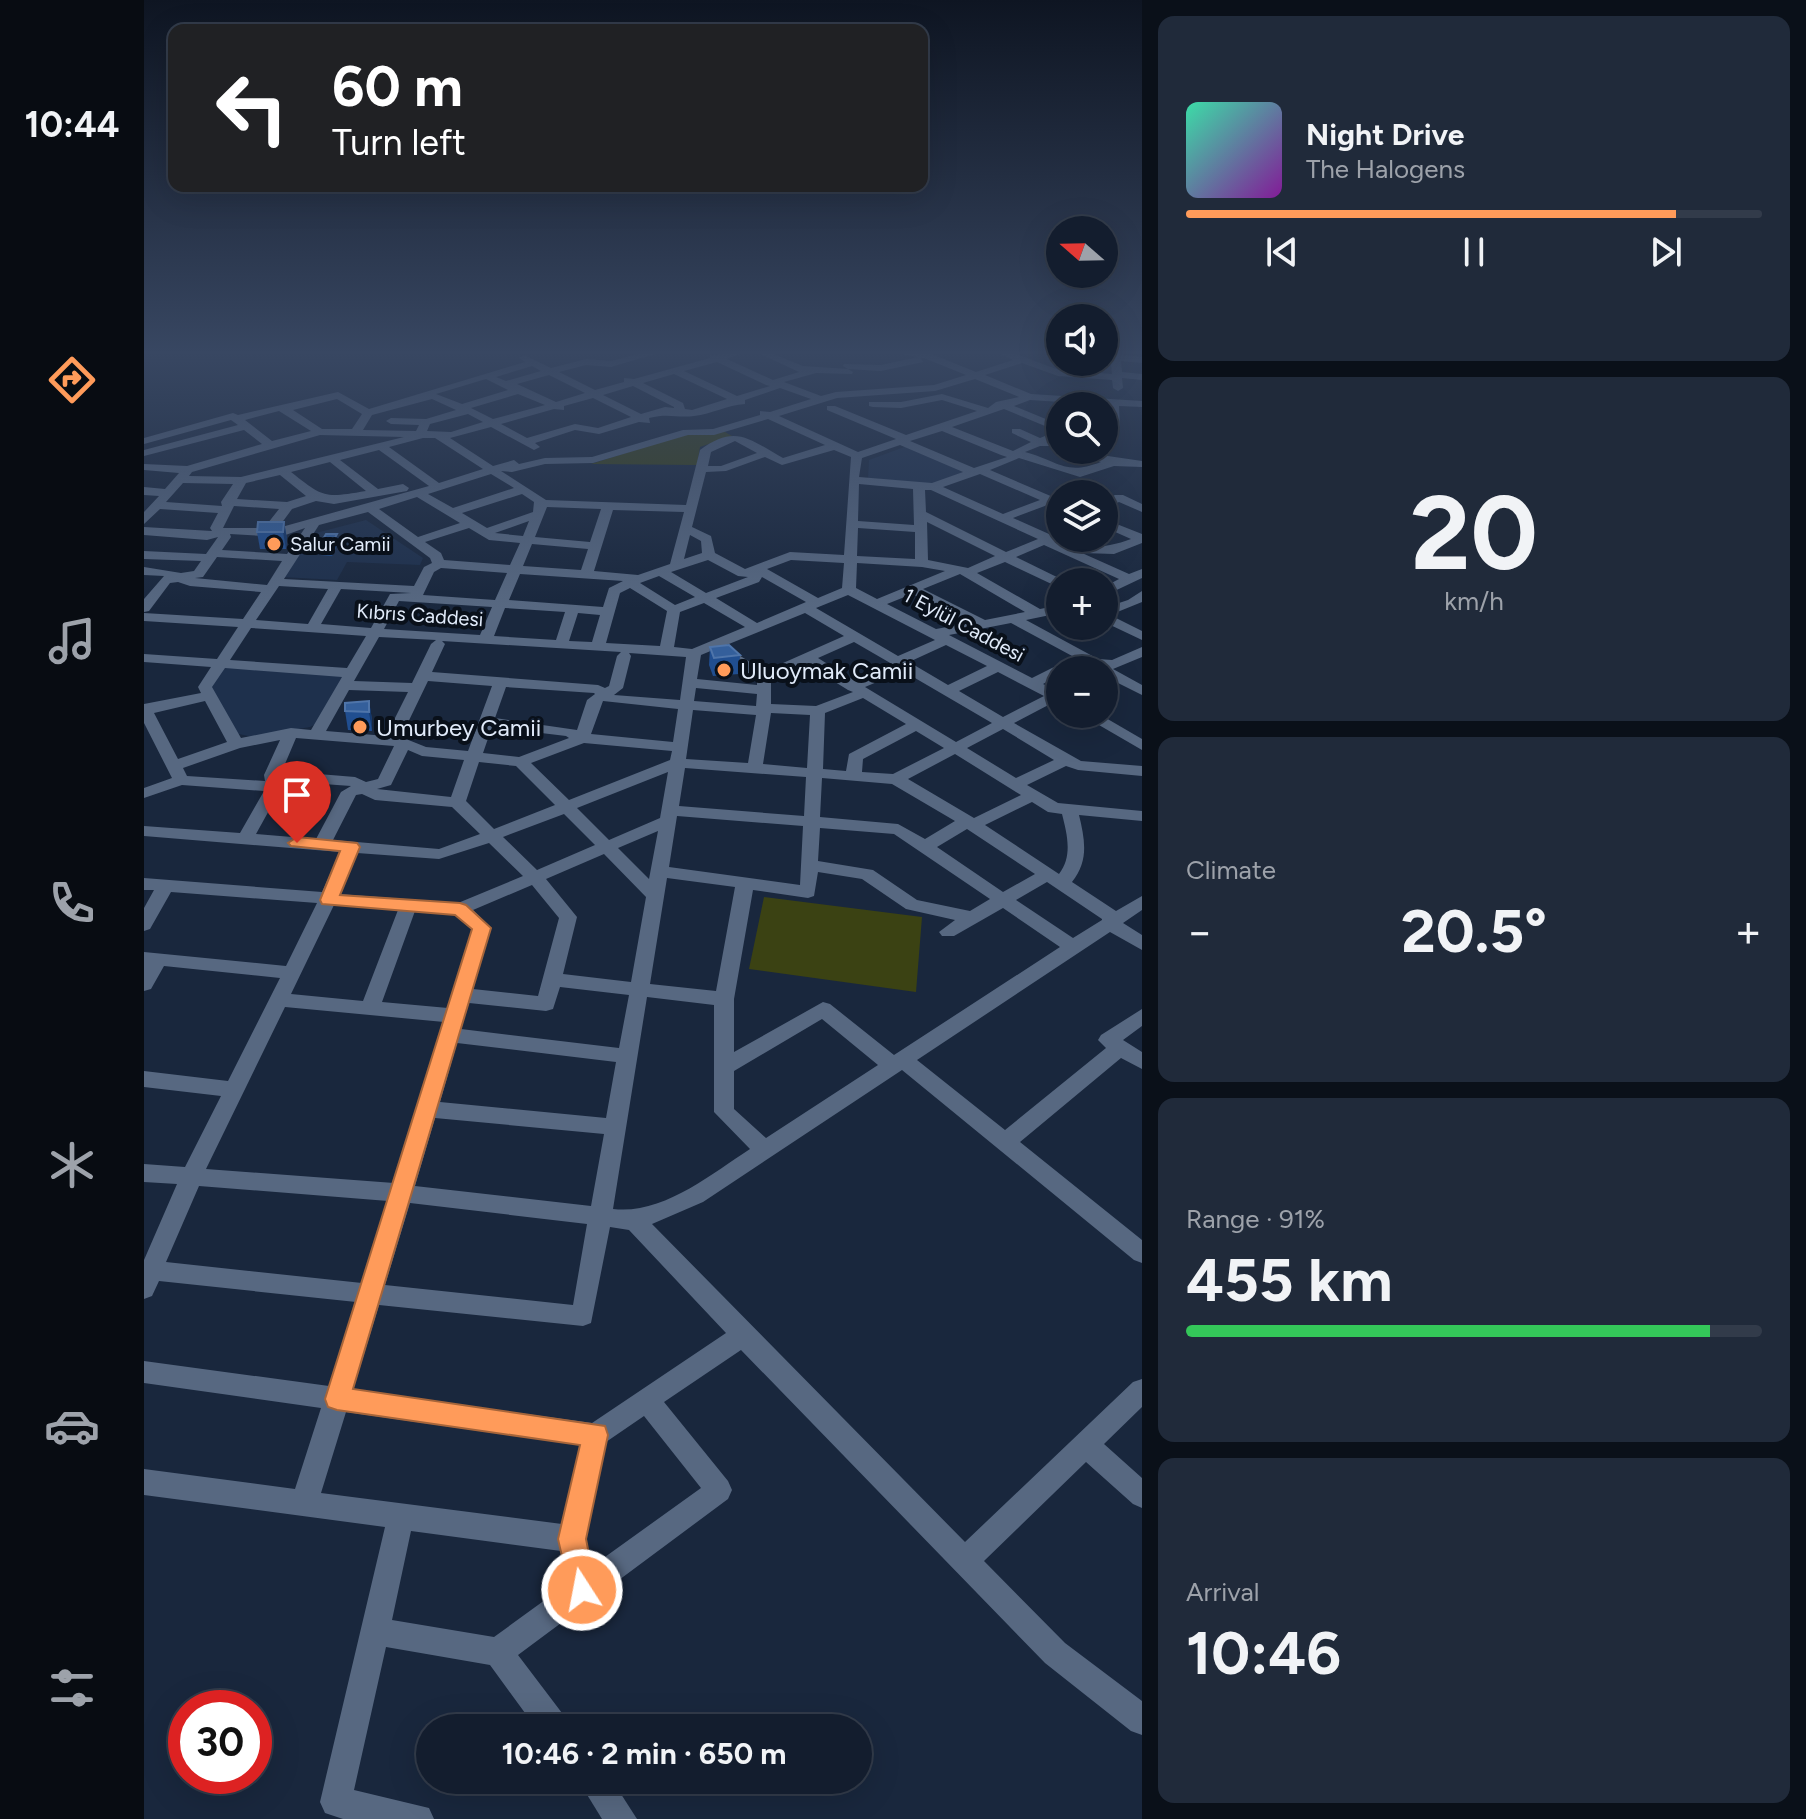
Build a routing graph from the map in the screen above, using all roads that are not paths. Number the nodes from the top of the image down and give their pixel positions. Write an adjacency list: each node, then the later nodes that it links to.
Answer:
1 (191, 438): 23 (street)
2 (261, 438): 19 (street)
3 (297, 438): 19 (street)
4 (414, 438): 20 (street)
5 (442, 438): 34 (street)
6 (519, 438): 18 (street)
7 (539, 438): 18 (street)
8 (592, 438): 22 (street)
9 (664, 438): 22 (street)
10 (734, 438): 35 (street)
11 (738, 438): 25 (street)
12 (817, 438): 21 (street)
13 (897, 438): 17 (street)
14 (909, 438): 17 (street)
15 (969, 438): 26 (street)
16 (1040, 438): 26 (street)
17 (902, 440): 27 (street); 37 (street)
18 (526, 442): 24 (street)
19 (270, 445): 39 (street)
20 (380, 446): 28 (street); 44 (street)
21 (834, 446): 25 (street); 27 (street)
22 (618, 452): 30 (street)
23 (144, 453)
24 (544, 453): 30 (street); 34 (street)
25 (767, 453): 35 (street)
26 (1016, 455): 37 (street); 38 (street)
27 (857, 456): 41 (street)
28 (331, 458): 36 (street); 51 (street)
29 (1118, 462): 32 (street)
30 (567, 463): 34 (street)
31 (1108, 464): 38 (street)
32 (1142, 464)
33 (144, 467): 39 (street)
34 (495, 468): 44 (street); 47 (street)
35 (702, 469): 63 (street)
36 (281, 470): 42 (street); 53 (street)
37 (977, 471): 46 (street); 48 (street)
38 (1068, 472): 40 (street)
39 (184, 475): 42 (street); 50 (street)
40 (1054, 478)
41 (853, 480): 45 (street); 70 (street)
42 (241, 481): 58 (street)
43 (1040, 484): 48 (street)
44 (435, 485): 51 (street); 52 (street)
45 (919, 485): 46 (street); 66 (street)
46 (933, 487): 67 (street)
47 (524, 489): 61 (street); 65 (street)
48 (1026, 490): 54 (street)
49 (144, 491): 50 (street)
50 (168, 493): 56 (street)
51 (376, 493): 53 (street)
52 (419, 493): 64 (street); 65 (street)
53 (315, 497): 59 (street)
54 (1046, 498)
55 (1118, 498): 62 (street)
56 (157, 505): 58 (street); 68 (street)
57 (1046, 505): 67 (street)
58 (227, 506): 59 (street); 77 (street)
59 (288, 506): 76 (street)
60 (608, 506): 61 (street); 63 (street); 84 (street)
61 (539, 508): 82 (street); 85 (street)
62 (1142, 508)
63 (692, 509): 71 (street)
64 (375, 512): 74 (street); 81 (street)
65 (450, 513): 69 (street)
66 (920, 514): 72 (street); 92 (street)
67 (1003, 518): 78 (street)
68 (144, 520)
69 (468, 524): 81 (street); 85 (street)
70 (852, 524): 72 (street); 93 (street)
71 (687, 529): 90 (street); 96 (street)
72 (920, 529): 94 (street)
73 (1118, 529): 79 (street)
74 (310, 530): 76 (street); 91 (street)
75 (144, 531): 77 (street)
76 (272, 532): 77 (street)
77 (221, 533): 88 (street)
78 (1046, 536)
79 (1142, 539): 86 (street)
80 (1046, 540): 92 (street)
81 (417, 541): 95 (street)
82 (527, 541): 84 (street); 85 (street); 97 (street)
83 (144, 542): 88 (street)
84 (596, 546): 102 (street)
85 (483, 547): 95 (street); 97 (street)
86 (1118, 548)
87 (1070, 552): 105 (street)
88 (214, 553): 89 (street); 91 (street); 103 (street)
89 (144, 555)
90 (709, 555): 96 (street); 101 (street)
91 (288, 558): 108 (street)
92 (1007, 558): 100 (street); 104 (street)
93 (851, 559): 94 (street); 101 (street); 110 (street)
94 (922, 563): 100 (street)
95 (439, 564): 111 (street)
96 (676, 566): 99 (street)
97 (515, 569): 102 (street); 115 (street)
98 (144, 571): 103 (street)
99 (660, 571): 106 (street); 113 (street)
100 (964, 571): 109 (street); 123 (street)
101 (755, 574): 113 (street); 116 (street)
102 (586, 575): 106 (street)
103 (180, 577): 108 (street); 117 (street)
104 (1046, 577)
105 (1130, 579): 112 (street)
106 (633, 580): 120 (street); 121 (street)
107 (337, 585): 108 (street); 111 (street); 129 (street)
108 (272, 586): 127 (street)
109 (912, 589): 114 (street); 128 (street)
110 (849, 590): 114 (street, 1 Eylül Caddesi); 116 (street)
111 (418, 594): 115 (street); 131 (street)
112 (1142, 596): 119 (street)
113 (706, 598): 120 (street); 130 (street)
114 (879, 603): 132 (street, 1 Eylül Caddesi)
115 (501, 604): 118 (street); 135 (street)
116 (811, 605): 130 (street); 134 (street)
117 (144, 608)
118 (573, 608): 121 (street); 137 (street)
119 (1118, 609)
120 (674, 610): 140 (street)
121 (607, 611): 139 (street)
122 (1046, 612): 123 (street)
123 (1038, 613): 125 (street)
124 (144, 617): 127 (street, Kıbrıs Caddesi)
125 (1013, 618): 128 (street); 143 (street)
126 (1118, 622): 133 (street)
127 (246, 624): 129 (street, Kıbrıs Caddesi); 148 (street)
128 (983, 624): 132 (street)
129 (312, 628): 131 (street, Kıbrıs Caddesi)
130 (756, 628): 138 (street)
131 (374, 636): 135 (street, Kıbrıs Caddesi); 136 (street); 153 (street)
132 (942, 636): 149 (street); 150 (street, 1 Eylül Caddesi)
133 (1142, 636)
134 (854, 637): 146 (street); 149 (street)
135 (485, 640): 137 (street, Kıbrıs Caddesi)
136 (438, 644): 142 (street); 155 (street)
137 (561, 645): 139 (street, Kıbrıs Caddesi)
138 (714, 645): 144 (street); 158 (street)
139 (598, 647): 140 (street, Kıbrıs Caddesi)
140 (666, 651): 144 (street, Kıbrıs Caddesi)
141 (1142, 651): 147 (street)
142 (624, 656): 144 (street); 163 (street)
143 (1080, 656)
144 (693, 657): 156 (street)
145 (144, 658): 148 (street)
146 (807, 658): 158 (street); 159 (street)
147 (1118, 663)
148 (219, 664): 153 (street); 164 (street)
149 (900, 664): 159 (street); 162 (street)
150 (998, 666): 157 (street, 1 Eylül Caddesi); 162 (street)
151 (1046, 676): 157 (street)
152 (1118, 677): 161 (street)
153 (347, 679): 155 (street); 175 (street)
154 (501, 681): 155 (street); 163 (street); 170 (street)
155 (420, 682): 177 (street)
156 (689, 683): 158 (street); 166 (street)
157 (1033, 683): 160 (street, 1 Eylül Caddesi)
158 (765, 684): 167 (street)
159 (858, 690): 169 (street); 172 (street)
160 (1046, 690)
161 (1142, 691)
162 (946, 692): 171 (street)
163 (604, 694): 166 (street); 176 (street)
164 (209, 696): 168 (street); 178 (street)
165 (1046, 703): 171 (street)
166 (686, 706): 167 (street); 181 (street)
167 (764, 709): 169 (street); 185 (street)
168 (144, 710): 187 (street)
169 (818, 711): 188 (street)
170 (486, 722): 176 (street); 182 (street)
171 (1001, 724): 180 (street); 183 (street)
172 (916, 725): 180 (street); 189 (street)
173 (1112, 728): 179 (street)
174 (291, 733): 175 (street); 178 (street); 191 (street)
175 (316, 735): 177 (street)
176 (582, 738): 181 (street); 184 (street)
177 (398, 741): 182 (street); 193 (street)
178 (236, 744): 187 (street)
179 (1142, 745)
180 (954, 749): 190 (street); 192 (street)
181 (679, 755): 185 (street); 197 (street); 199 (street)
182 (473, 757): 184 (street); 196 (street)
183 (1066, 760): 186 (street); 192 (street)
184 (521, 762): 197 (street)
185 (755, 768): 188 (street)
186 (1142, 771)
187 (178, 773): 191 (street); 194 (street)
188 (816, 773): 189 (street); 201 (street)
189 (854, 776): 190 (street)
190 (896, 779): 202 (street)
191 (273, 781): 193 (street); 205 (street)
192 (1014, 785): 195 (street)
193 (366, 787): 196 (street); 206 (street)
194 (144, 793)
195 (1031, 796): 198 (street); 202 (street)
196 (457, 802): 204 (street)
197 (564, 808): 204 (street); 209 (street)
198 (1069, 810): 200 (street); 213 (street)
199 (669, 815): 201 (street); 209 (street); 211 (street)
200 (1142, 816)
201 (812, 822): 208 (street); 210 (street)
202 (970, 823): 208 (street); 213 (street)
203 (144, 831): 205 (street)
204 (494, 835): 207 (street); 212 (street)
205 (245, 839): 206 (street)
206 (322, 845): 207 (street)
207 (351, 847): 218 (street)
208 (925, 847): 219 (street)
209 (607, 848): 212 (street); 217 (street)
210 (810, 865): 214 (street); 223 (street)
211 (659, 871): 214 (street); 217 (street)
212 (536, 879): 222 (street); 231 (street)
213 (1054, 879): 219 (street); 224 (street)
214 (745, 883): 234 (street)
215 (144, 884): 216 (street)
216 (165, 886): 218 (street); 225 (street)
217 (655, 895): 233 (street)
218 (329, 900): 221 (street); 230 (street)
219 (1004, 901): 223 (street); 228 (street)
220 (1142, 902): 224 (street)
221 (408, 907): 222 (street); 236 (street)
222 (460, 909): 237 (street)
223 (974, 918): 226 (street)
224 (1112, 921): 227 (street); 228 (street)
225 (144, 925)
226 (948, 932)
227 (1142, 944)
228 (1073, 947): 241 (street)
229 (151, 959): 230 (street); 232 (street)
230 (293, 973): 235 (street)
231 (551, 979): 233 (street); 237 (street)
232 (144, 984)
233 (639, 989): 234 (street); 240 (street)
234 (724, 999): 243 (street)
235 (279, 1000): 236 (street); 245 (street)
236 (370, 1008): 237 (street)
237 (456, 1015): 240 (street); 246 (street)
238 (1142, 1016): 239 (street)
239 (1120, 1048): 242 (street); 248 (street)
240 (627, 1056): 247 (street)
241 (898, 1062): 243 (street); 248 (street); 249 (street)
242 (1142, 1062)
243 (723, 1068): 249 (street)
244 (144, 1079): 245 (street)
245 (236, 1090): 251 (street)
246 (428, 1109): 247 (street); 252 (street)
247 (615, 1127): 253 (street)
248 (1005, 1142): 255 (street)
249 (765, 1150): 254 (street)
250 (144, 1173): 251 (street)
251 (193, 1177): 252 (street); 256 (street)
252 (402, 1193): 253 (street); 257 (street)
253 (600, 1215): 254 (street); 257 (street)
254 (635, 1221): 258 (street)
255 (1142, 1253)
256 (146, 1276): 257 (street)
257 (371, 1293): 261 (street)
258 (743, 1335): 262 (street); 270 (street)
259 (144, 1372): 261 (street)
260 (1142, 1390): 264 (street)
261 (337, 1399): 263 (street); 267 (street)
262 (648, 1402): 263 (street); 271 (street)
263 (595, 1435): 269 (street)
264 (1084, 1443): 266 (street); 270 (street)
265 (144, 1482): 267 (street)
266 (1142, 1495)
267 (304, 1504): 268 (street)
268 (401, 1517): 269 (street); 272 (street)
269 (572, 1539): 271 (street)
270 (965, 1561): 275 (street)
271 (582, 1590): 273 (street)
272 (375, 1631): 273 (street); 277 (street)
273 (498, 1652): 274 (street)
274 (544, 1714)
275 (1142, 1720)
276 (603, 1794): 278 (street)
277 (418, 1819)
278 (621, 1819)

